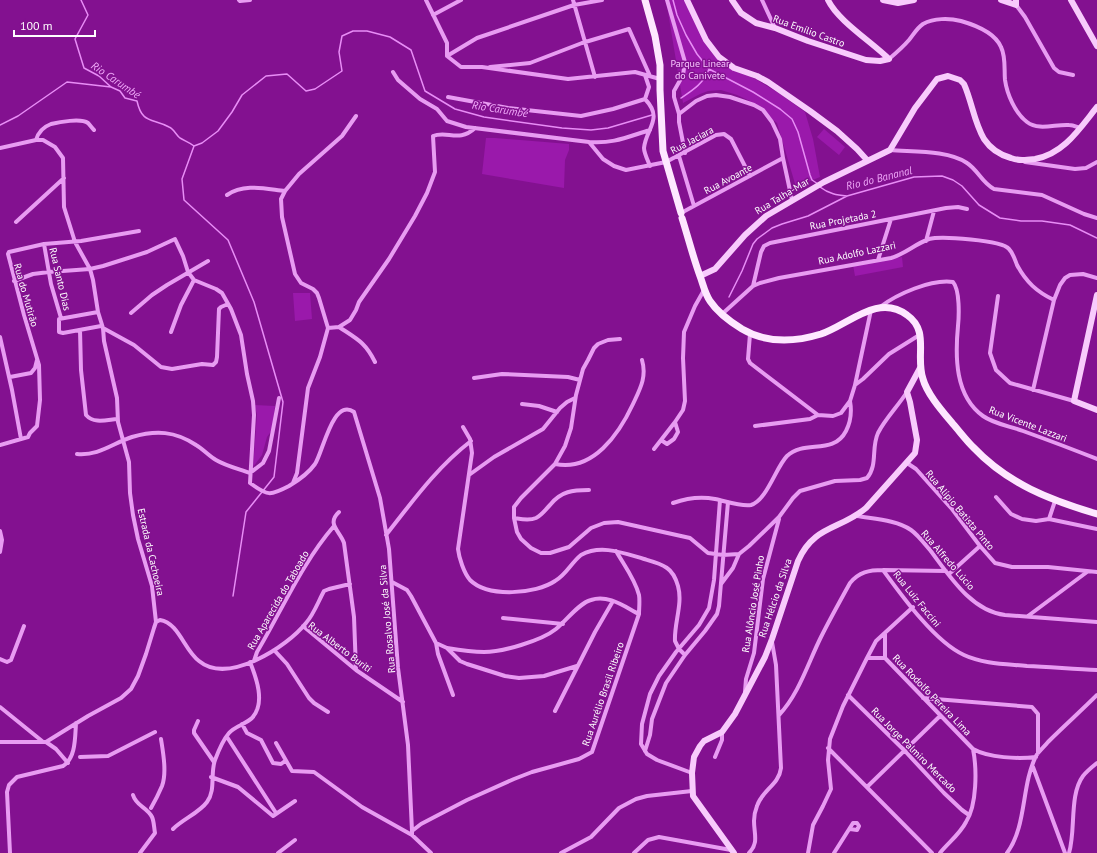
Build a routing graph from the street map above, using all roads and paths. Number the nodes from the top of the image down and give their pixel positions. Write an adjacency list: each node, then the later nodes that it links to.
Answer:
1 (239, 0): 2 (street)
2 (250, 0)
3 (426, 0): 19 (street)
4 (461, 0): 19 (street)
5 (573, 0): 18 (street)
6 (602, 0): 18 (street)
7 (645, 0): 30 (main road)
8 (667, 0): 34 (street)
9 (687, 0): 47 (street)
10 (732, 0): 20 (street, Rua Emílio Castro)
11 (762, 0): 20 (street)
12 (828, 0): 24 (street)
13 (883, 0): 14 (street)
14 (914, 0)
15 (1001, 0): 17 (street)
16 (1071, 0): 22 (street)
17 (1016, 3): 28 (street)
18 (574, 5): 21 (street); 23 (street)
19 (433, 15): 23 (street)
20 (775, 28): 24 (street, Rua Emílio Castro)
21 (585, 42): 25 (street); 27 (street); 29 (street)
22 (1097, 46)
23 (447, 56): 25 (street)
24 (889, 59): 37 (street)
25 (482, 67): 29 (street)
26 (393, 72): 36 (street)
27 (647, 75): 29 (street); 30 (street); 32 (street)
28 (1073, 75)
29 (596, 77)
30 (660, 79): 49 (main road)
31 (448, 97): 32 (street)
32 (645, 99): 39 (street)
33 (1097, 107): 37 (street)
34 (680, 114): 44 (street); 46 (street)
35 (356, 116): 54 (street)
36 (475, 128): 41 (street); 89 (street)
37 (1080, 128): 48 (street)
38 (94, 130): 40 (street)
39 (650, 130): 41 (street); 51 (street)
40 (36, 140): 42 (street); 53 (street, Estrada da Cachoeira)
41 (589, 142): 51 (street, Rua Jaciara)
42 (0, 148)
43 (890, 150): 47 (street, Rua Talha-Mar); 48 (street); 61 (street)
44 (685, 153): 45 (street, Rua Jaciara); 52 (street, Rua Jaciara)
45 (679, 156): 49 (street, Rua Jaciara); 57 (street)
46 (783, 158): 52 (street, Rua Avoante); 56 (street)
47 (867, 160): 56 (street, Rua Talha-Mar)
48 (1021, 161): 50 (street)
49 (666, 162): 51 (street, Rua Jaciara); 60 (main road)
50 (1097, 162)
51 (650, 166)
52 (750, 176): 57 (street, Rua Avoante)
53 (64, 178): 63 (street); 66 (street, Estrada da Cachoeira)
54 (285, 191): 55 (street); 90 (street)
55 (227, 195)
56 (792, 200): 73 (street, Rua Talha-Mar)
57 (694, 206): 60 (street, Rua Avoante)
58 (968, 209): 59 (street, Rua Projetada 2)
59 (934, 211): 62 (street, Rua Projetada 2); 65 (street)
60 (681, 216): 73 (main road)
61 (1097, 218)
62 (892, 219): 68 (street); 77 (street, Rua Projetada 2)
63 (16, 222)
64 (139, 231): 66 (street, Rua do Mutirão)
65 (926, 241): 68 (street, Rua Adolfo Lazzari); 81 (street, Rua Adolfo Lazzari)
66 (75, 242): 67 (street, Rua do Mutirão); 70 (street, Estrada da Cachoeira)
67 (44, 244): 71 (street, Rua Santo Dias); 76 (street, Rua do Mutirão)
68 (878, 260): 77 (street, Rua Adolfo Lazzari)
69 (208, 261): 72 (street)
70 (90, 269): 71 (street); 72 (street); 84 (street, Estrada da Cachoeira)
71 (49, 272): 76 (street); 87 (street, Rua Santo Dias)
72 (188, 272): 75 (street); 85 (street)
73 (700, 276): 78 (main road)
74 (1097, 278): 81 (street)
75 (194, 280): 82 (street); 92 (street)
76 (14, 281): 97 (street, Rua do Mutirão)
77 (753, 286): 86 (street, Rua Adolfo Lazzari)
78 (704, 290): 86 (main road); 116 (street)
79 (1097, 295): 110 (street)
80 (998, 296): 105 (street)
81 (1054, 300): 105 (street)
82 (228, 304): 88 (street); 129 (street)
83 (875, 308): 93 (main road); 94 (main road); 104 (street); 126 (street, Rua Vicente Lazzari)
84 (98, 312): 87 (street); 88 (street, Estrada da Cachoeira)
85 (131, 313)
86 (721, 315): 93 (main road)
87 (61, 318): 91 (street, Rua Santo Dias)
88 (102, 327): 91 (street); 115 (street, Estrada da Cachoeira)
89 (339, 327): 90 (street); 99 (street)
90 (328, 328): 131 (street)
91 (80, 330): 115 (street)
92 (171, 332)
93 (750, 334): 114 (street)
94 (921, 334): 100 (main road); 104 (street)
95 (0, 337): 101 (street)
96 (620, 339): 103 (street)
97 (37, 360): 101 (street); 119 (street, Rua do Mutirão)
98 (642, 360): 128 (street)
99 (375, 362)
100 (920, 368): 106 (street); 135 (main road)
101 (10, 377): 119 (street)
102 (474, 378): 103 (street)
103 (580, 380): 108 (street)
104 (855, 385): 109 (street)
105 (1033, 390): 110 (street)
106 (906, 392): 127 (street, Rua Hélcio da Silva); 142 (street)
107 (279, 398): 129 (street)
108 (575, 398): 113 (street); 128 (street)
109 (850, 401): 114 (street); 136 (street)
110 (1074, 401): 112 (street)
111 (522, 404): 113 (street)
112 (1097, 410)
113 (557, 412): 130 (street)
114 (818, 415): 117 (street)
115 (117, 419): 121 (street, Estrada da Cachoeira)
116 (676, 422): 120 (street); 120 (street)
117 (755, 426)
118 (463, 427): 122 (street)
119 (21, 439): 123 (street)
120 (661, 440): 124 (street)
121 (123, 441): 125 (street); 129 (street); 166 (street, Estrada da Cachoeira)
122 (471, 441): 130 (street); 147 (street)
123 (0, 445)
124 (654, 449)
125 (77, 454)
126 (1097, 458)
127 (907, 463): 141 (street, Rua Hélcio da Silva); 148 (street, Rua Alípio Batista Pinto)
128 (555, 464): 140 (street)
129 (250, 473): 131 (street)
130 (469, 475): 149 (street)
131 (293, 483): 147 (street, Rua Rosalvo José da Silva)
132 (589, 490): 140 (street)
133 (996, 498): 143 (street)
134 (720, 500): 136 (street); 137 (street); 152 (street)
135 (1055, 501): 139 (main road); 143 (street)
136 (728, 502): 153 (street)
137 (673, 503)
138 (339, 512): 144 (street, Rua Aparecida do Taboado)
139 (1097, 514)
140 (514, 516): 152 (street)
141 (857, 516): 157 (street, Rua Alfredo Lúcio); 172 (street, Rua Hélcio da Silva)
142 (779, 517): 151 (street); 185 (street, Rua Alôncio José Pinho)
143 (1049, 519): 145 (street)
144 (334, 526): 159 (street); 181 (street, Rua Aparecida do Taboado)
145 (1097, 529)
146 (0, 531): 150 (street)
147 (386, 535): 158 (street, Rua Rosalvo José da Silva)
148 (980, 546): 155 (street, Rua Alípio Batista Pinto); 157 (street)
149 (616, 551): 163 (street); 175 (street)
150 (0, 552)
151 (739, 554): 153 (street); 160 (street)
152 (716, 555): 153 (street); 175 (street)
153 (723, 555): 160 (street)
154 (883, 570): 157 (street); 162 (street, Rua Luiz Faccini); 194 (street, Rua Luiz Faccini)
155 (1087, 572): 156 (street, Rua Alípio Batista Pinto); 164 (street)
156 (1097, 572)
157 (948, 573): 164 (street, Rua Alfredo Lúcio)
158 (392, 582): 173 (street); 190 (street, Rua Rosalvo José da Silva)
159 (350, 584): 170 (street); 183 (street)
160 (721, 584): 177 (street)
161 (613, 601): 163 (street); 168 (street); 182 (street)
162 (913, 607): 171 (street); 184 (street, Rua Luiz Faccini)
163 (639, 614): 229 (street, Rua Aurélio Brasil Ribeiro)
164 (1028, 616): 167 (street, Rua Alfredo Lúcio)
165 (503, 618): 168 (street)
166 (156, 622): 181 (street, Rua Aparecida do Taboado); 197 (street)
167 (1097, 622)
168 (563, 624): 174 (street)
169 (24, 626): 180 (street)
170 (303, 626): 176 (street, Rua Alberto Buriti); 183 (street, Rua Alberto Buriti)
171 (885, 633): 178 (street); 179 (street)
172 (772, 639): 185 (street, Rua Hélcio da Silva); 194 (street)
173 (436, 643): 174 (street); 186 (street)
174 (447, 648): 182 (street)
175 (679, 649): 177 (street); 209 (street)
176 (274, 650): 181 (street, Rua Alberto Buriti); 193 (street)
177 (685, 655): 209 (street)
178 (867, 658): 179 (street, Rua Rodolfo Pereira Lima); 187 (street)
179 (885, 658): 189 (street, Rua Rodolfo Pereira Lima)
180 (0, 659)
181 (252, 662): 198 (street)
182 (577, 666): 192 (street)
183 (356, 670): 190 (street, Rua Alberto Buriti)
184 (1097, 670)
185 (745, 694): 200 (street, Rua Hélcio da Silva)
186 (453, 695)
187 (848, 695): 206 (street); 208 (street, Rua Jorge Palmiro Mercado)
188 (1097, 695): 210 (street)
189 (923, 698): 195 (street, Rua Rodolfo Pereira Lima); 210 (street)
190 (403, 702): 229 (street, Rua Rosalvo José da Silva)
191 (0, 707): 204 (street)
192 (555, 711)
193 (328, 712)
194 (779, 715): 238 (street)
195 (940, 716): 207 (street, Rua Rodolfo Pereira Lima); 208 (street)
196 (198, 721): 214 (street)
197 (76, 723): 204 (street); 215 (street)
198 (242, 724): 201 (street); 213 (street)
199 (155, 732): 211 (street)
200 (722, 732): 212 (street); 218 (street, Rua Hélcio da Silva)
201 (226, 737): 214 (street); 225 (street)
202 (161, 739): 224 (street)
203 (0, 742): 204 (street)
204 (44, 742): 215 (street)
205 (276, 743): 213 (street)
206 (828, 748): 220 (street); 239 (street)
207 (973, 749): 210 (street); 226 (street, Rua Rodolfo Pereira Lima)
208 (904, 750): 220 (street); 226 (street, Rua Jorge Palmiro Mercado)
209 (645, 751): 218 (street)
210 (1037, 755): 217 (street)
211 (80, 757)
212 (715, 757)
213 (285, 761): 229 (street)
214 (214, 762): 219 (street)
215 (68, 763): 232 (street)
216 (1097, 763): 245 (street)
217 (1033, 766): 243 (street); 244 (street)
218 (692, 773): 221 (street, Rua Hélcio da Silva)
219 (211, 777): 225 (street); 227 (street)
220 (867, 787): 241 (street)
221 (692, 791): 231 (street); 236 (street)
222 (133, 795): 233 (street)
223 (295, 801): 225 (street)
224 (151, 808)
225 (276, 814)
226 (969, 815): 242 (street, Rua Rodolfo Pereira Lima)
227 (173, 829)
228 (850, 829): 240 (street)
229 (412, 833): 235 (street)
230 (296, 840): 234 (street)
231 (732, 852): 237 (street)
232 (10, 853)
233 (140, 853)
234 (278, 853)
235 (432, 853)
236 (561, 853)
237 (634, 853)
238 (749, 853)
239 (809, 853)
240 (834, 853)
241 (932, 853)
242 (940, 853)
243 (1007, 853)
244 (1065, 853)
245 (1069, 853)

